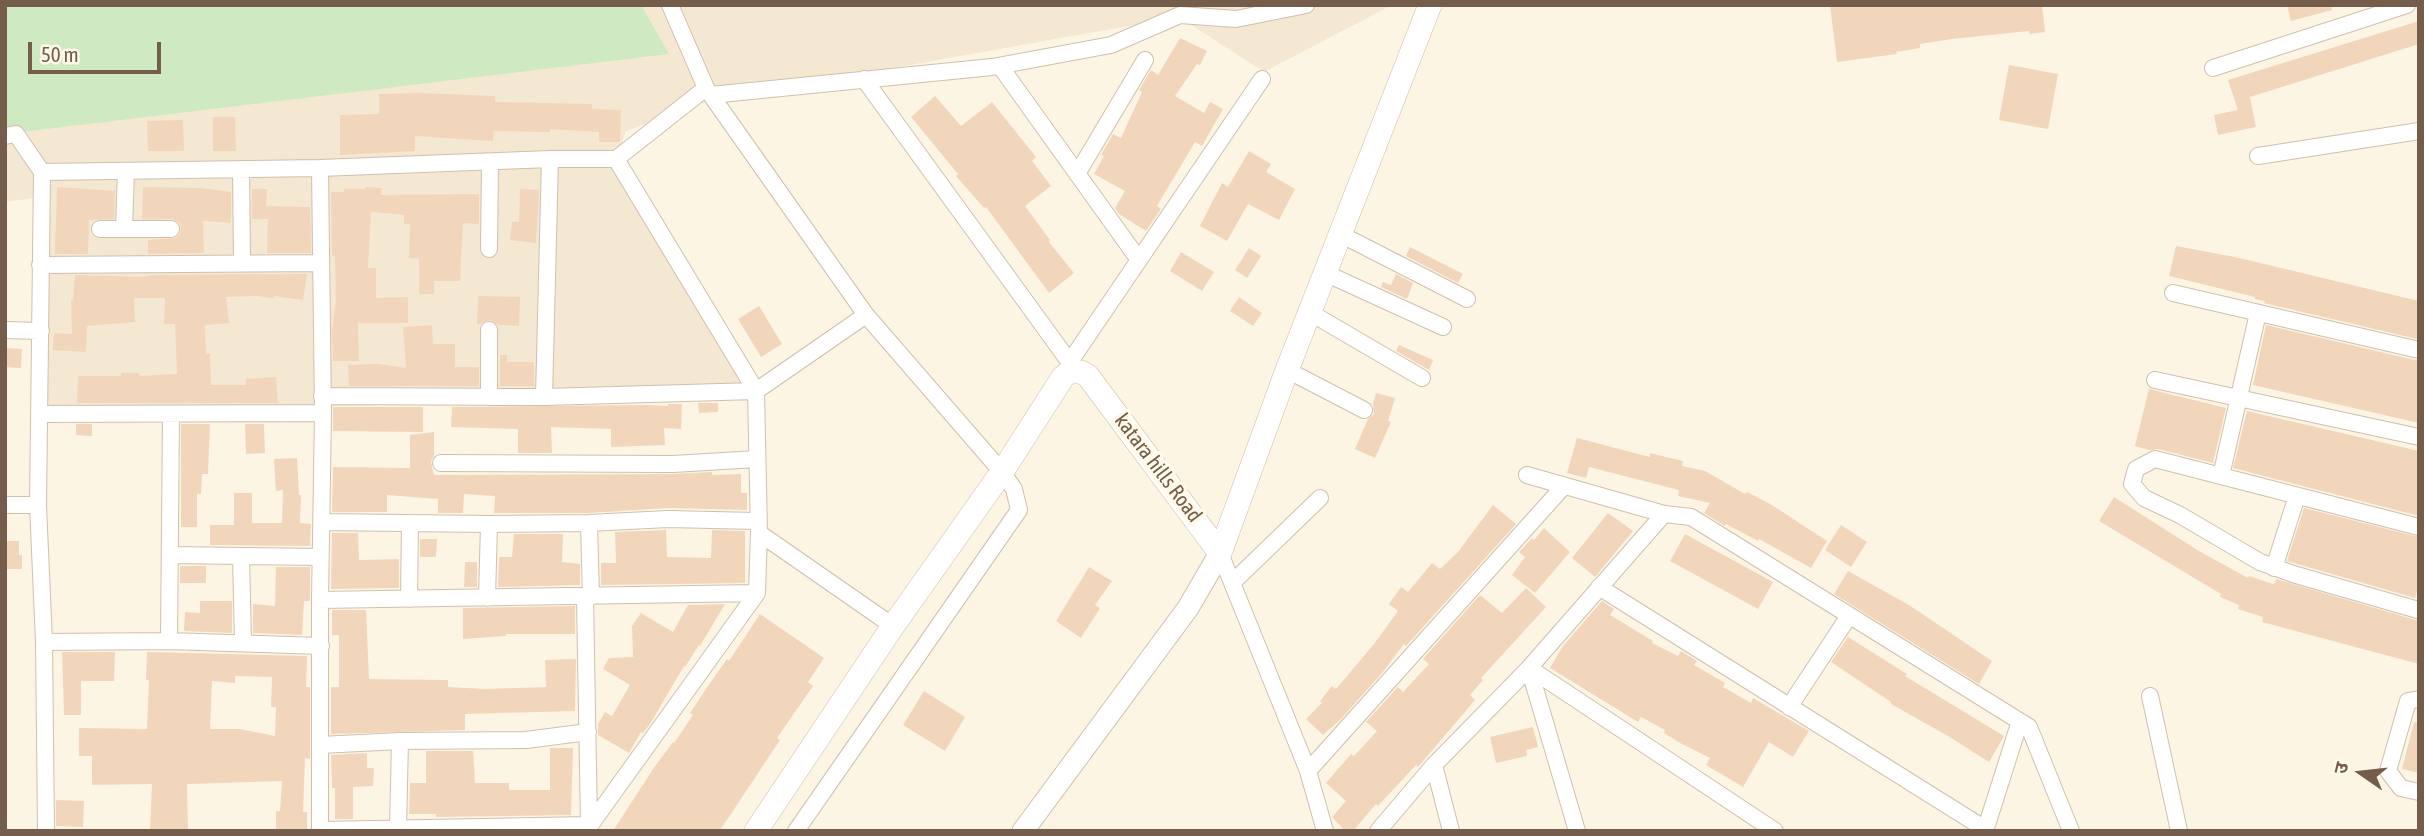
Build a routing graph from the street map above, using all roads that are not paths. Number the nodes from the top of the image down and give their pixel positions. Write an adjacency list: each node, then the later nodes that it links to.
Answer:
1 (670, 5): 10 (street)
2 (1306, 5): 6 (street)
3 (1430, 5): 25 (main road, katara hills Road)
4 (2407, 5): 7 (street)
5 (1145, 60): 21 (street)
6 (1000, 66): 8 (street); 21 (street)
7 (2213, 68)
8 (864, 79): 10 (street); 42 (street)
9 (1262, 79): 27 (street)
10 (709, 91): 15 (street); 36 (street)
11 (2419, 131): 13 (street)
12 (5, 136): 20 (street)
13 (2258, 156)
14 (550, 159): 15 (street); 16 (street); 49 (street)
15 (616, 159): 46 (street)
16 (490, 163): 17 (street); 26 (street)
17 (320, 168): 18 (street); 29 (street)
18 (242, 169): 19 (street); 28 (street)
19 (125, 171): 20 (street); 23 (street)
20 (42, 172): 30 (street)
21 (1077, 174): 27 (street)
22 (100, 229): 23 (street)
23 (124, 229): 24 (street)
24 (171, 229)
25 (1340, 234): 31 (main road, katara hills Road); 33 (street)
26 (489, 249)
27 (1139, 260): 42 (street)
28 (242, 262): 29 (street); 30 (street)
29 (321, 263): 47 (street)
30 (40, 265): 40 (street)
31 (1325, 273): 34 (main road, katara hills Road); 37 (street)
32 (2173, 293): 35 (street)
33 (1467, 299)
34 (1309, 312): 43 (main road, katara hills Road); 44 (street)
35 (2258, 313): 41 (street); 50 (street)
36 (866, 315): 46 (street); 58 (street)
37 (1443, 327)
38 (5, 330): 40 (street)
39 (488, 330): 48 (street)
40 (41, 331): 53 (street)
41 (2419, 350)
42 (1073, 367): 58 (main road); 73 (main road, katara hills Road)
43 (1287, 370): 51 (street); 73 (main road, katara hills Road)
44 (1422, 378)
45 (2155, 380): 50 (street)
46 (755, 391): 49 (street); 56 (street)
47 (322, 396): 48 (street); 52 (street)
48 (489, 397): 49 (street)
49 (544, 397)
50 (2239, 398): 55 (street); 60 (street)
51 (1364, 410)
52 (323, 413): 54 (street); 67 (street)
53 (41, 414): 54 (street); 65 (street)
54 (171, 414): 74 (street)
55 (2419, 437)
56 (757, 460): 57 (street); 71 (street)
57 (440, 463)
58 (1002, 472): 87 (main road); 109 (street)
59 (1527, 475): 61 (street)
60 (2221, 476): 62 (street); 77 (street)
61 (1564, 486): 66 (street); 101 (street)
62 (2297, 496): 72 (street); 77 (street)
63 (1320, 498): 78 (street)
64 (5, 505): 65 (street)
65 (38, 505): 89 (street)
66 (1664, 514): 79 (street); 86 (street)
67 (321, 522): 68 (street); 76 (street)
68 (410, 523): 70 (street); 83 (street)
69 (589, 523): 70 (street); 71 (street); 81 (street)
70 (489, 524): 82 (street)
71 (758, 527): 80 (street); 87 (street)
72 (2419, 527)
73 (1220, 553): 78 (street); 110 (street)
74 (170, 555): 75 (street); 88 (street)
75 (241, 556): 76 (street); 90 (street)
76 (320, 557): 84 (street)
77 (2274, 568): 85 (street)
78 (1232, 583): 101 (street)
79 (1599, 587): 92 (street); 95 (street)
80 (757, 593): 81 (street); 103 (street)
81 (588, 597): 82 (street); 97 (street)
82 (487, 598): 83 (street)
83 (409, 599): 84 (street)
84 (320, 600): 91 (street)
85 (2418, 609)
86 (1849, 616): 95 (street); 96 (street)
87 (893, 626): 108 (main road)
88 (169, 641): 89 (street); 90 (street)
89 (44, 642): 106 (street)
90 (243, 643): 91 (street)
91 (321, 646): 99 (street)
92 (1528, 668): 100 (street); 114 (street); 115 (street)
93 (2150, 696): 117 (street)
94 (2415, 697): 102 (street)
95 (1789, 706): 105 (street)
96 (2020, 721): 105 (street); 116 (street)
97 (588, 732): 98 (street); 103 (street)
98 (400, 741): 99 (street); 104 (street)
99 (320, 745): 107 (street)
100 (1434, 765): 112 (street); 113 (street)
101 (1308, 771): 111 (street)
102 (2419, 792)
103 (587, 828): 104 (street)
104 (398, 829): 107 (street)
105 (1985, 830)
106 (46, 831)
107 (320, 831)
108 (756, 831)
109 (796, 831)
110 (1023, 831)
111 (1325, 831)
112 (1378, 831)
113 (1451, 831)
114 (1577, 831)
115 (1775, 831)
116 (2071, 831)
117 (2179, 831)

